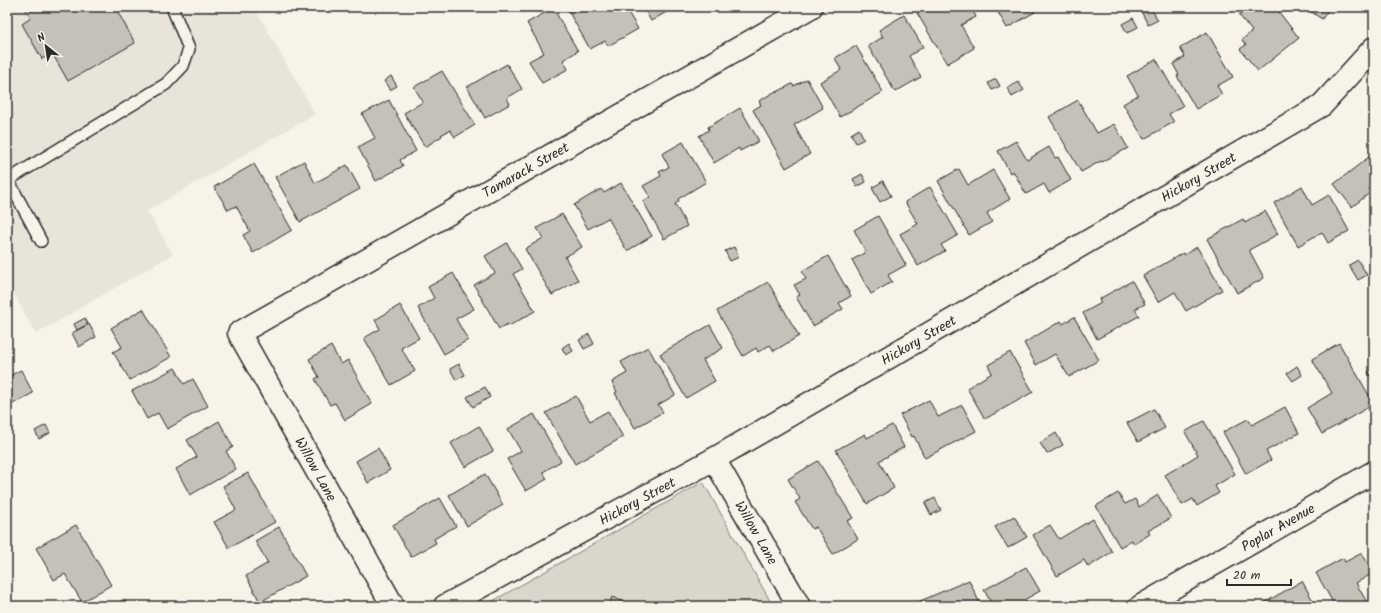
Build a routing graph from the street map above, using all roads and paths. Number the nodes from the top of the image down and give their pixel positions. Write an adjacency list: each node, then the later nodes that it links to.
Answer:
1 (172, 7): 4 (lane)
2 (811, 7): 6 (street, Tamarack Street)
3 (1374, 48): 7 (street, Hickory Street)
4 (8, 179): 5 (lane)
5 (41, 241)
6 (239, 332): 9 (street, Willow Lane)
7 (714, 459): 10 (street, Hickory Street); 11 (street, Willow Lane)
8 (1374, 472): 12 (street, Poplar Avenue)
9 (394, 606)
10 (445, 606)
11 (799, 606)
12 (1141, 606)

